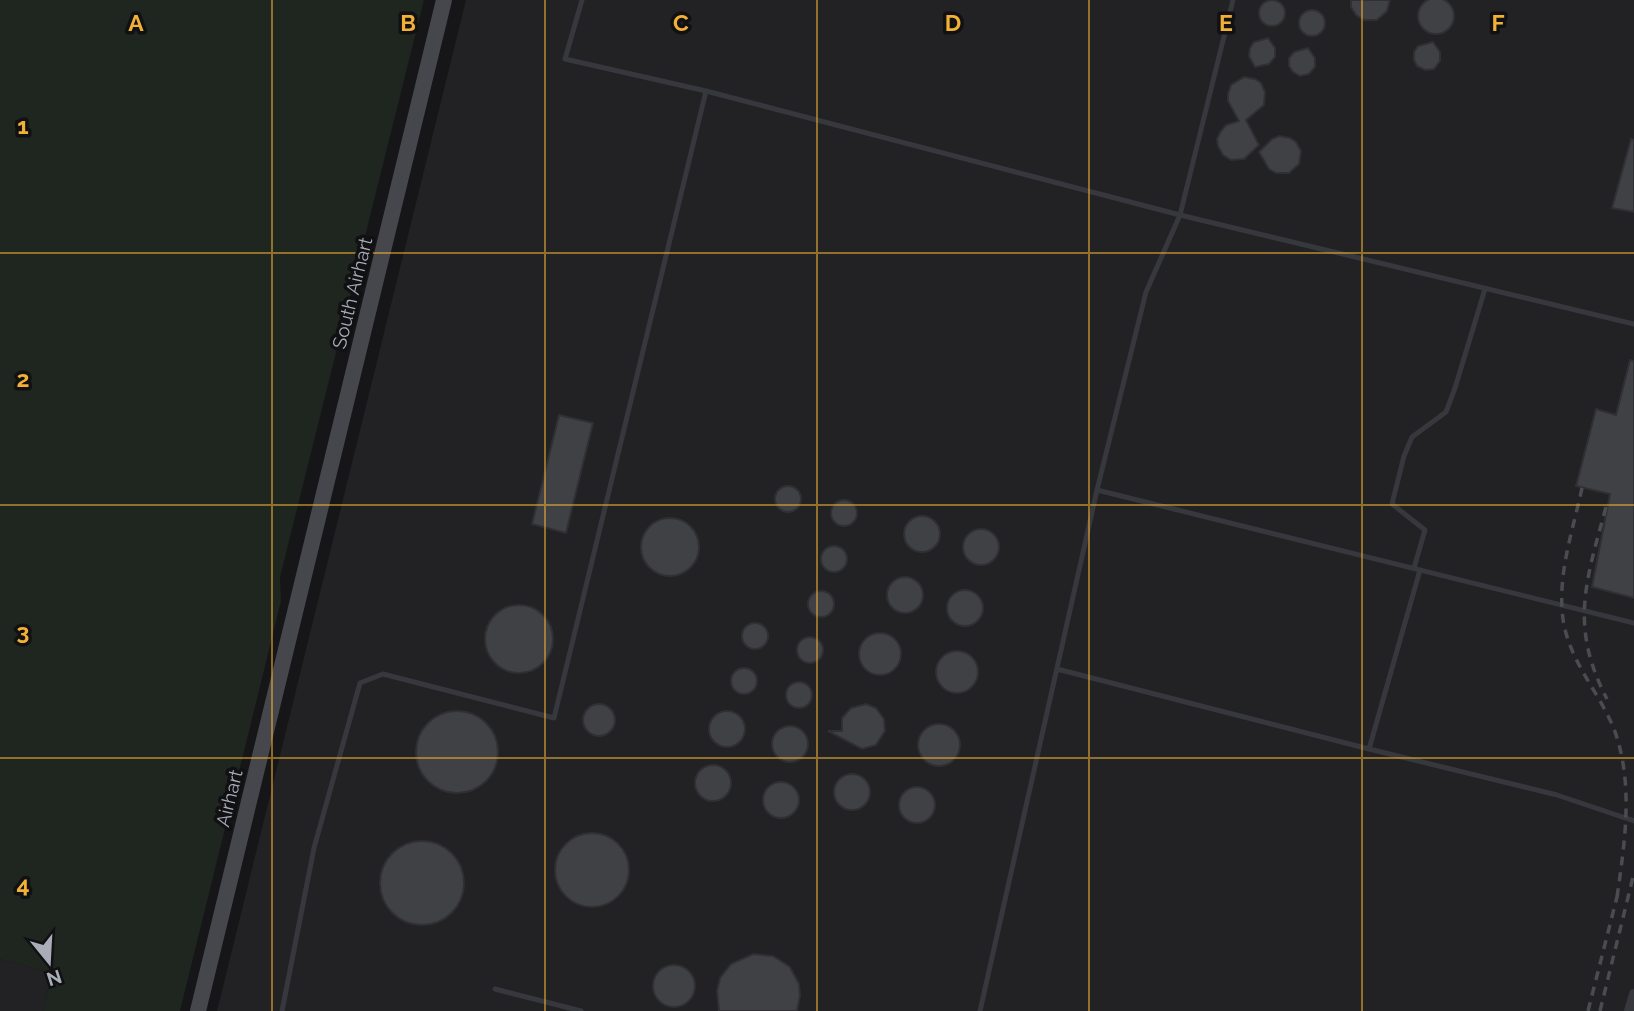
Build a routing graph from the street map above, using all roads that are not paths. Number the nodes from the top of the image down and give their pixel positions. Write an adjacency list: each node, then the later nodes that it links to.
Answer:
1 (444, 0): 10 (street, South Airhart)
2 (582, 0): 4 (lane)
3 (1233, 0): 5 (lane)
4 (706, 91): 5 (lane); 18 (lane)
5 (1180, 215): 6 (lane); 8 (lane)
6 (1485, 289): 7 (lane); 9 (lane)
7 (1634, 324)
8 (1097, 490): 9 (lane); 12 (lane)
9 (1417, 569): 11 (lane); 13 (lane)
10 (300, 595): 17 (street, Airhart)
11 (1634, 623)
12 (1057, 669): 13 (lane); 20 (lane)
13 (1369, 749): 14 (lane)
14 (1634, 821)
15 (495, 989): 19 (lane)
16 (1634, 994): 21 (street)
17 (198, 1011)
18 (282, 1011)
19 (581, 1011)
20 (980, 1011)
21 (1629, 1011)

